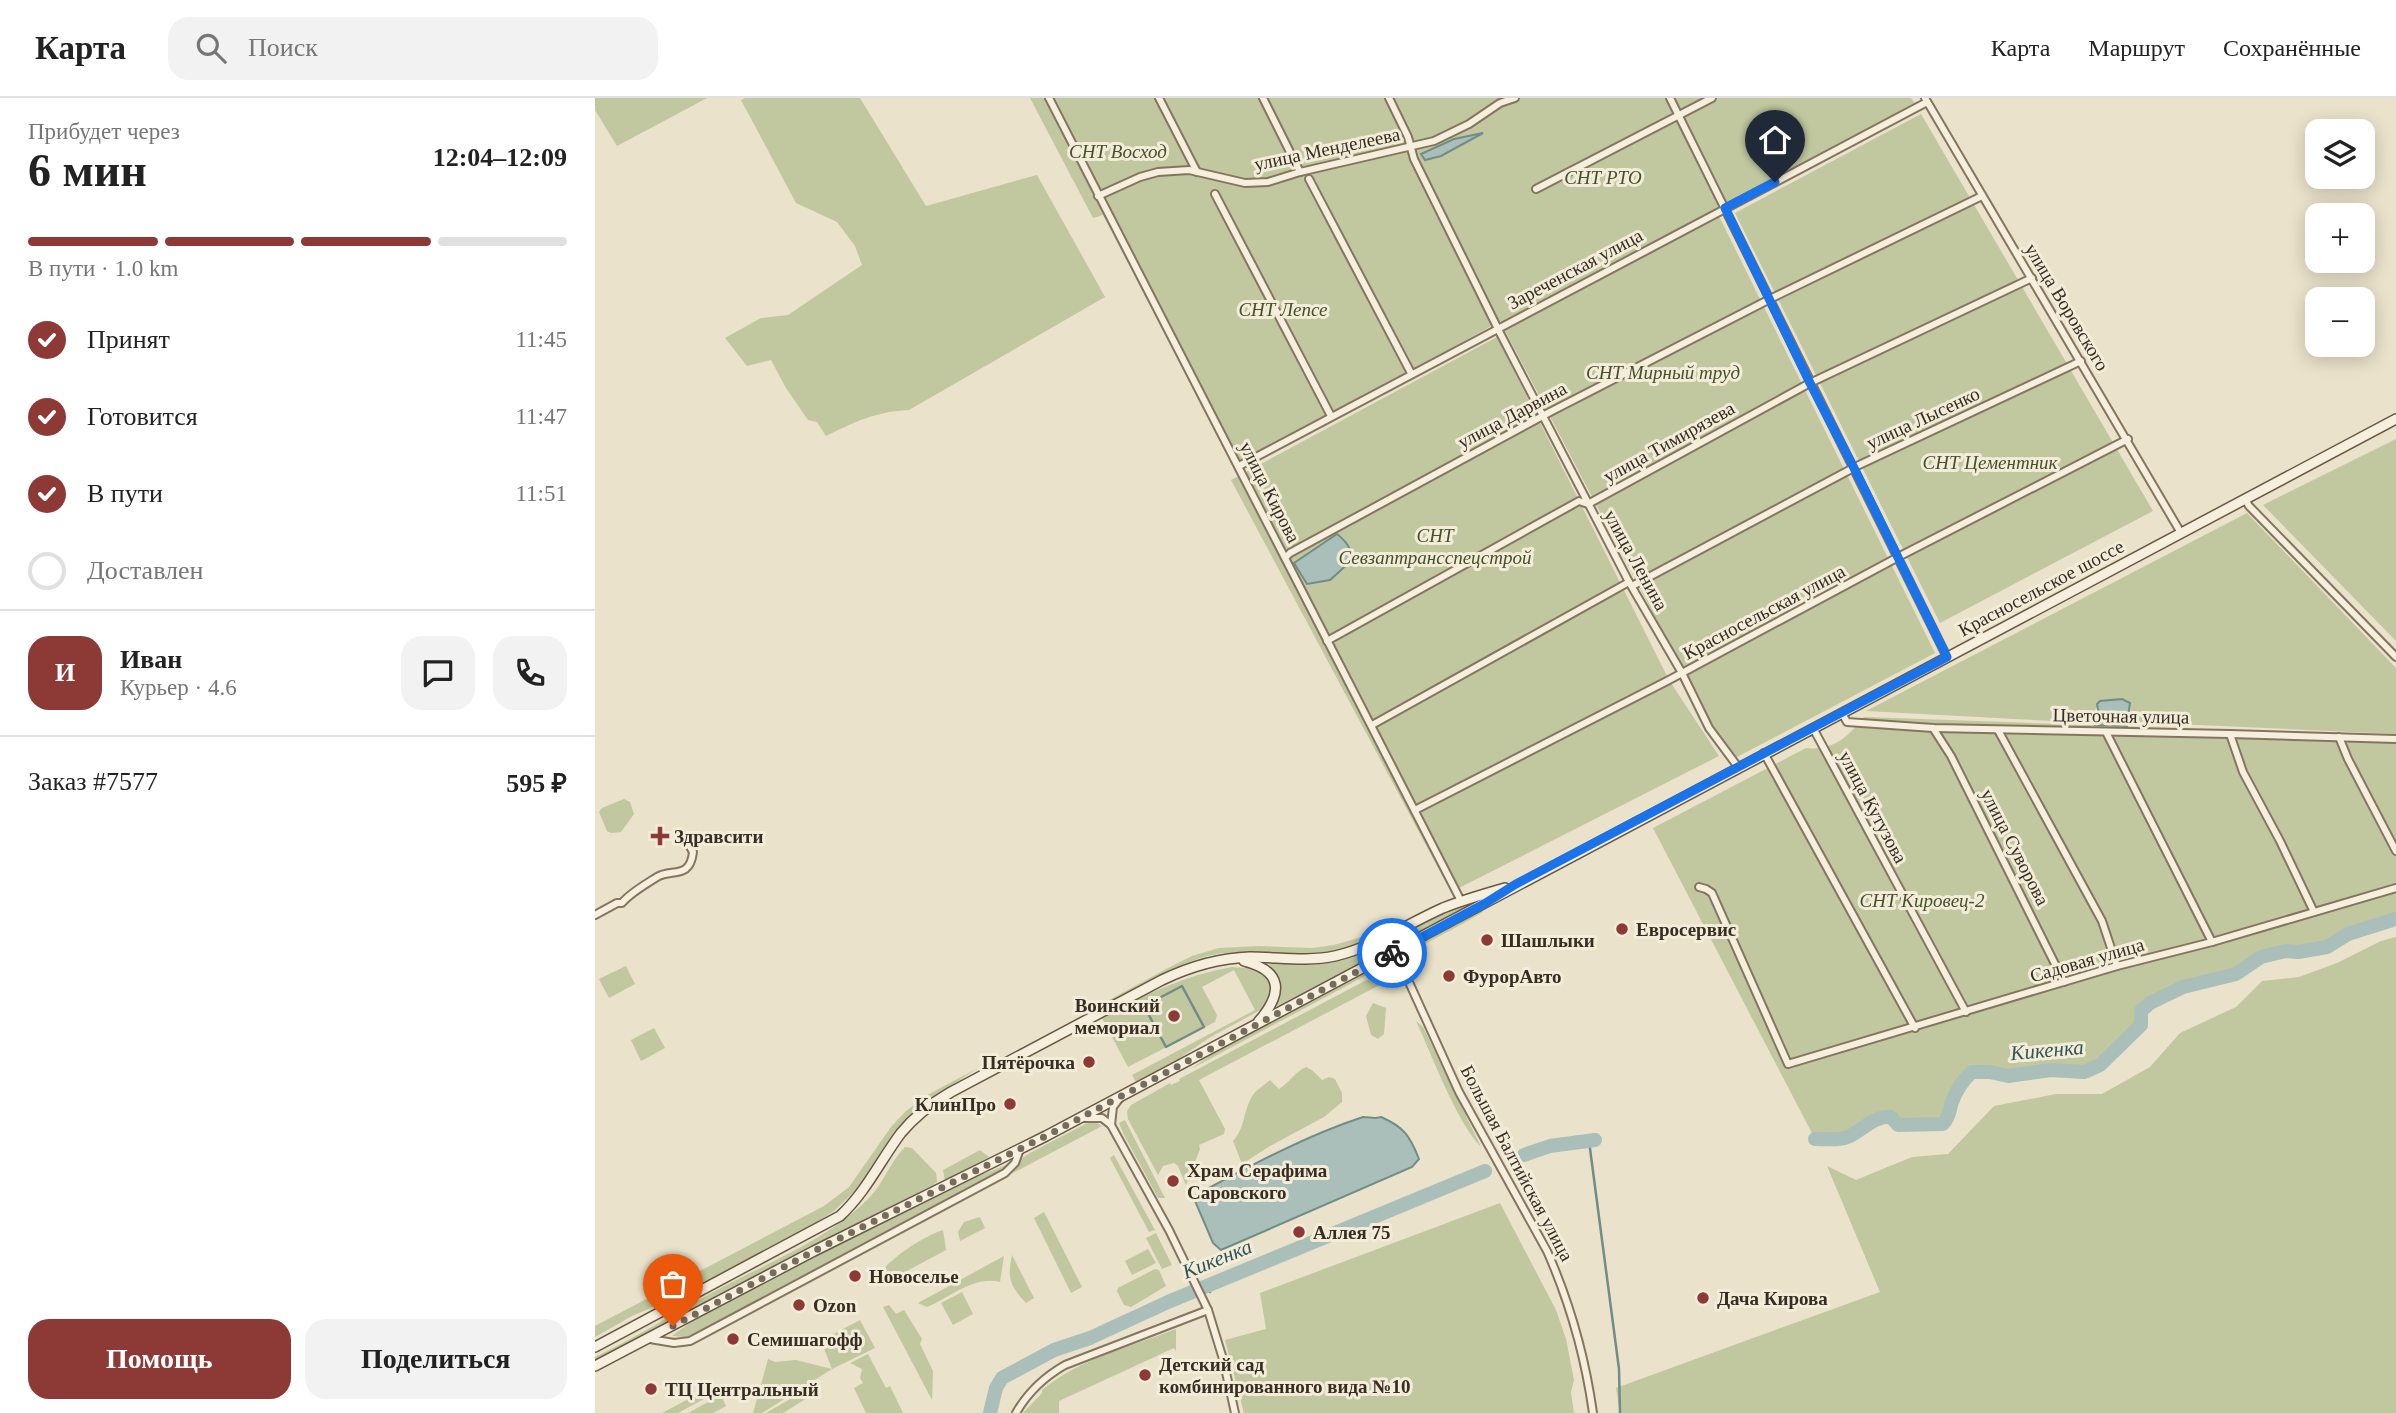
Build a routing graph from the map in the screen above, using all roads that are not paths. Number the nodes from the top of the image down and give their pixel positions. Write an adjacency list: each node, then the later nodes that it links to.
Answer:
1 (1049, 98): 18 (street, улица Кирова)
2 (1159, 98): 12 (street)
3 (1263, 98): 13 (street)
4 (1389, 98): 11 (street, улица Ленина)
5 (1515, 98): 8 (street, улица Менделеева)
6 (1670, 98): 10 (street)
7 (1712, 98): 10 (street)
8 (1500, 100): 11 (street, улица Менделеева)
9 (1926, 100): 17 (street, улица Воровского); 19 (street, Зареченская улица)
10 (1679, 116): 15 (street); 19 (street)
11 (1411, 148): 13 (street, улица Менделеева); 22 (street, улица Ленина)
12 (1197, 172): 13 (street, улица Менделеева); 18 (street, улица Менделеева)
13 (1300, 172)
14 (1309, 179): 24 (street)
15 (1535, 189)
16 (1215, 194): 27 (street)
17 (1982, 195): 20 (street, улица Воровского); 21 (street, улица Дарвина)
18 (1098, 196): 30 (street, улица Кирова)
19 (1725, 208): 21 (street); 22 (street, Зареченская улица)
20 (2032, 278): 23 (street, улица Воровского); 25 (street, улица Тимирязева)
21 (1771, 298): 25 (street); 26 (street, улица Дарвина)
22 (1497, 328): 24 (street, Зареченская улица); 26 (street, улица Ленина)
23 (2081, 361): 29 (street, улица Воровского); 31 (street, улица Лысенко)
24 (1411, 373): 27 (street, Зареченская улица)
25 (1810, 383): 31 (street); 33 (street, улица Тимирязева)
26 (1544, 415): 33 (street, улица Ленина); 35 (street, улица Дарвина)
27 (1331, 416): 30 (street, Зареченская улица)
28 (2396, 419): 32 (main road, Красносельское шоссе)
29 (2128, 439): 34 (street, улица Воровского); 36 (street, Красносельская улица)
30 (1238, 466): 35 (street, улица Кирова)
31 (1854, 468): 36 (street); 37 (street, улица Лысенко)
32 (2245, 499): 34 (main road, Красносельское шоссе); 40 (street)
33 (1588, 504): 37 (street, улица Ленина); 38 (street, улица Тимирязева)
34 (2181, 533): 39 (main road, Красносельское шоссе)
35 (1286, 557): 38 (street, улица Кирова)
36 (1898, 557): 39 (street); 41 (street, Красносельская улица)
37 (1631, 584): 41 (street, улица Ленина); 43 (street, улица Лысенко)
38 (1327, 640): 43 (street, улица Кирова)
39 (1947, 657): 42 (main road, Красносельское шоссе)
40 (2396, 657)
41 (1682, 673): 52 (street, улица Ленина); 53 (street, Красносельская улица)
42 (1844, 718): 44 (main road, Красносельское шоссе); 45 (street, Цветочная улица)
43 (1372, 725): 53 (street, улица Кирова)
44 (1813, 728): 51 (main road, Красносельское шоссе); 68 (street, улица Кутузова)
45 (1933, 729): 46 (street, Цветочная улица); 67 (street, улица Суворова)
46 (1998, 730): 47 (street, Цветочная улица); 66 (street)
47 (2106, 732): 48 (street, Цветочная улица); 63 (street)
48 (2230, 734): 49 (street, Цветочная улица); 60 (street)
49 (2339, 737): 50 (street, Цветочная улица); 55 (street)
50 (2396, 739)
51 (1764, 753): 52 (main road, Красносельское шоссе); 70 (street)
52 (1738, 767): 56 (main road, Красносельское шоссе)
53 (1415, 810): 59 (street, улица Кирова)
54 (686, 840): 61 (street)
55 (2396, 851)
56 (1516, 884): 59 (main road, Красносельское шоссе); 64 (main road, Красносельское шоссе)
57 (1699, 887): 70 (street, Садовая улица)
58 (2396, 888): 60 (street, Садовая улица)
59 (1461, 901): 62 (main road, Красносельское шоссе)
60 (2314, 912): 63 (street, Садовая улица)
61 (595, 915)
62 (1388, 936): 64 (street, Большая Балтийская улица); 65 (main road, Красносельское шоссе)
63 (2212, 942): 66 (street, Садовая улица)
64 (1395, 951): 69 (main road, Красносельское шоссе); 81 (street, Большая Балтийская улица)
65 (1234, 958): 69 (main road); 77 (main road, Красносельское шоссе)
66 (2117, 966): 67 (street, Садовая улица)
67 (2064, 982): 68 (street, Садовая улица)
68 (1966, 1012): 70 (street, Садовая улица)
69 (1256, 1025): 71 (main road, Красносельское шоссе)
70 (1915, 1028)
71 (1122, 1095): 72 (main road, Красносельское шоссе); 73 (street)
72 (1079, 1118): 73 (street); 74 (main road, Красносельское шоссе)
73 (1111, 1125): 75 (street)
74 (1020, 1149): 76 (main road, Красносельское шоссе); 76 (street)
75 (1208, 1310): 79 (street); 80 (street)
76 (650, 1339): 78 (main road, Красносельское шоссе)
77 (595, 1347)
78 (595, 1366)
79 (1017, 1413)
80 (1235, 1413)
81 (1593, 1413)

